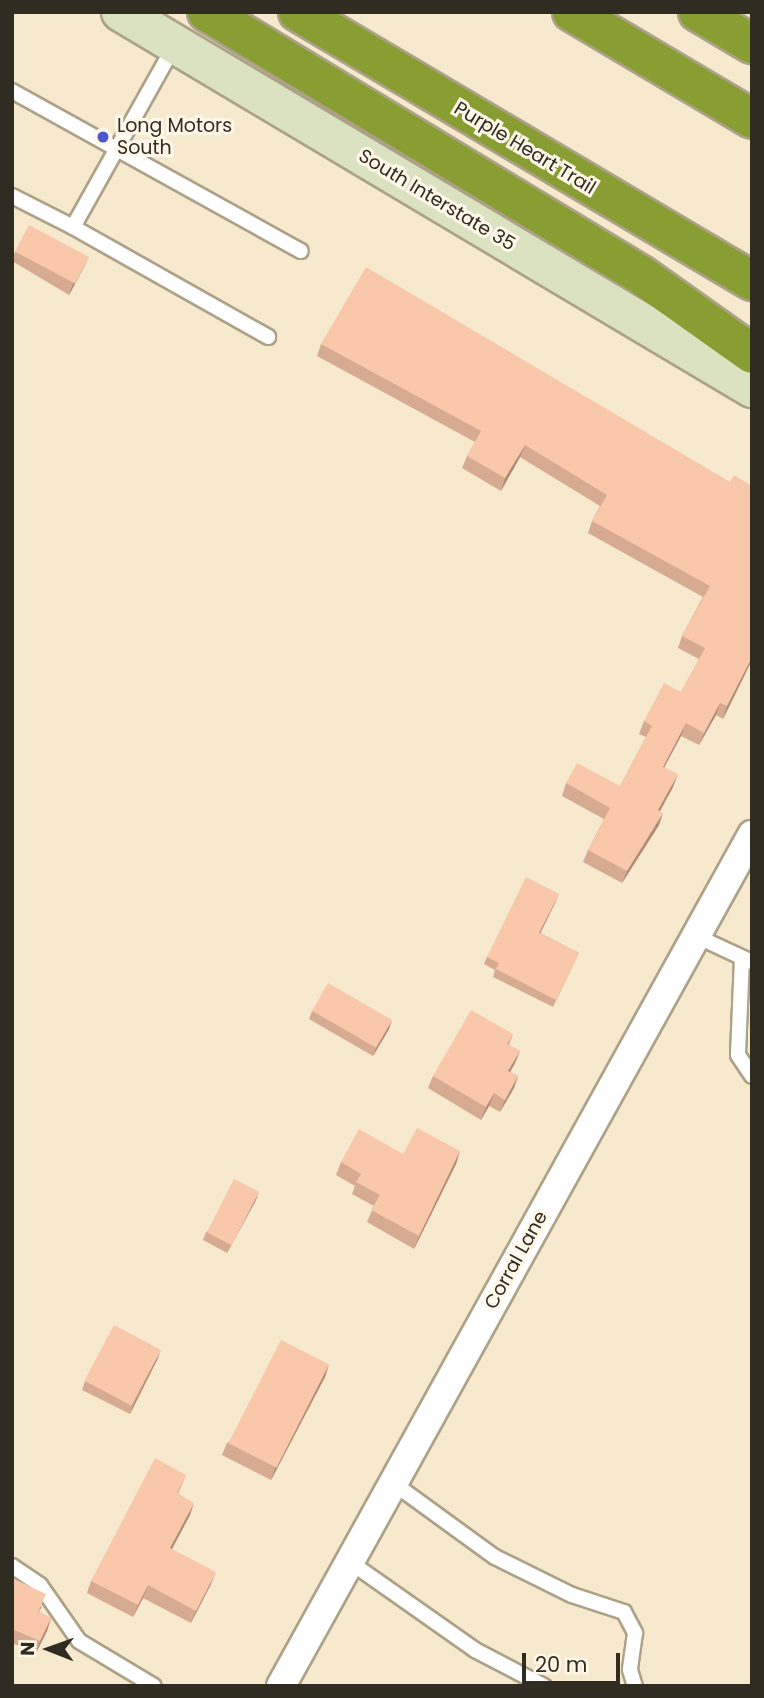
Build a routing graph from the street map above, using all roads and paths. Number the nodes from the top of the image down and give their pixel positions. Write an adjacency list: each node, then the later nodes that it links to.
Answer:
1 (121, 12): 6 (main road, South Interstate 35)
2 (207, 12): 16 (highway)
3 (298, 12): 14 (highway, Purple Heart Trail)
4 (572, 12): 9 (highway)
5 (698, 12): 7 (highway)
6 (176, 44): 10 (lane); 17 (main road, South Interstate 35)
7 (752, 44)
8 (12, 91): 10 (lane)
9 (752, 119)
10 (116, 149): 12 (lane); 13 (lane)
11 (12, 196): 12 (lane)
12 (73, 227): 15 (lane)
13 (301, 251)
14 (752, 281)
15 (268, 337)
16 (752, 354)
17 (752, 388)
18 (752, 835): 19 (street, Corral Lane)
19 (696, 936): 20 (lane); 22 (street, Corral Lane)
20 (747, 960): 21 (lane)
21 (752, 1076)
22 (393, 1483): 23 (street, Corral Lane); 28 (lane)
23 (350, 1562): 26 (street, Corral Lane); 27 (lane)
24 (12, 1566): 25 (lane)
25 (155, 1686)
26 (281, 1686)
27 (544, 1686)
28 (635, 1686)

